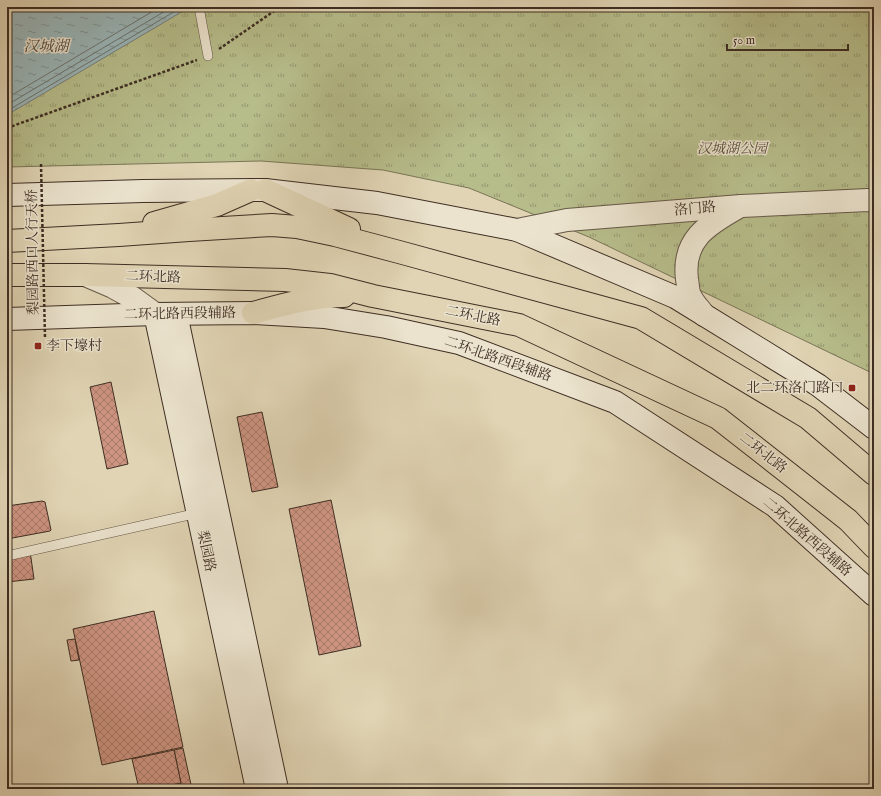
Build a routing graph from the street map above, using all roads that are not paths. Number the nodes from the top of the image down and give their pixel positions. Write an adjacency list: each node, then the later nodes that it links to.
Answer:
1 (199, 7): 2 (lane)
2 (208, 56)
3 (258, 190): 4 (main road); 7 (main road); 8 (highway); 10 (highway)
4 (7, 195)
5 (874, 201): 6 (main road, 洛门路)
6 (742, 206): 7 (main road, 洛门路); 16 (main road)
7 (517, 230): 16 (main road)
8 (118, 235): 9 (highway); 10 (highway)
9 (10, 241)
10 (399, 252): 19 (highway)
11 (7, 275): 12 (highway, 二环北路)
12 (84, 275): 13 (highway, 二环北路); 15 (main road)
13 (373, 296): 14 (highway); 21 (highway, 二环北路)
14 (253, 313): 15 (main road, 二环北路西段辅路); 23 (main road, 二环北路西段辅路)
15 (165, 314): 17 (main road, 二环北路西段辅路); 20 (main road, 梨园路); 25 (main road, 梨园路)
16 (704, 315): 18 (main road)
17 (7, 320)
18 (874, 428)
19 (874, 474)
20 (198, 513): 22 (lane); 24 (main road, 梨园路)
21 (874, 547)
22 (7, 556)
23 (874, 595)
24 (257, 789)
25 (277, 789)

